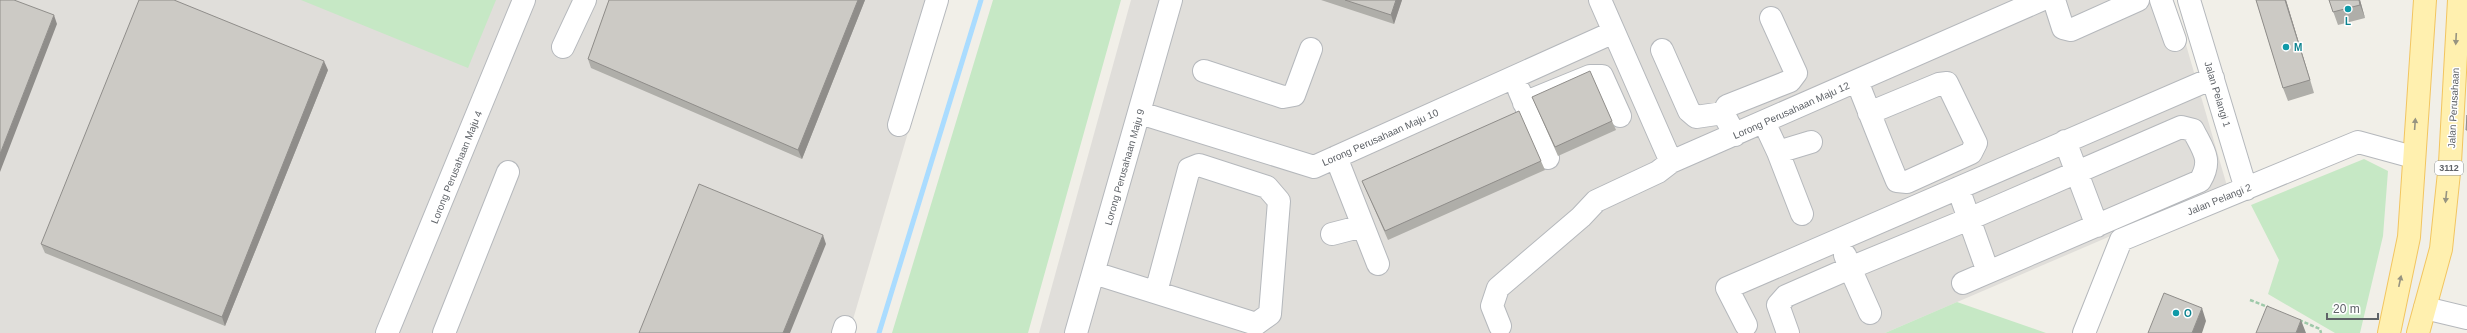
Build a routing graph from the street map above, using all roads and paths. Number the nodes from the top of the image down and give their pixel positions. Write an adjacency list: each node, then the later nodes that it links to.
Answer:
1 (524, 0): 62 (street, Lorong Perusahaan Maju 4)
2 (585, 0): 16 (street)
3 (938, 0): 29 (street)
4 (1172, 0): 25 (street, Lorong Perusahaan Maju 9)
5 (1600, 0): 14 (street)
6 (2041, 0): 22 (street, Lorong Perusahaan Maju 12)
7 (2054, 0): 8 (street)
8 (2138, 0)
9 (2161, 0): 15 (street)
10 (2189, 0): 21 (street, Jalan Pelangi 1)
11 (2425, 0): 34 (main road, one-way to 11)
12 (2458, 0): 56 (main road, Jalan Perusahaan / 3112, one-way to 56)
13 (1770, 18): 26 (street)
14 (1614, 32): 20 (street, Lorong Perusahaan Maju 10); 37 (street)
15 (2175, 40)
16 (563, 47)
17 (1311, 49): 19 (street)
18 (1662, 50): 26 (street)
19 (1204, 71)
20 (1513, 78): 23 (street); 35 (street, Lorong Perusahaan Maju 10)
21 (2213, 78): 31 (street); 41 (street, Jalan Pelangi 1)
22 (1857, 81): 24 (street); 28 (street, Lorong Perusahaan Maju 12)
23 (1524, 103): 27 (street); 36 (street)
24 (1869, 112): 24 (street)
25 (1140, 113): 35 (street, Lorong Perusahaan Maju 10); 51 (street, Lorong Perusahaan Maju 9)
26 (1723, 113): 30 (street)
27 (1620, 116)
28 (1764, 122): 30 (street, Lorong Perusahaan Maju 12); 33 (street)
29 (899, 125)
30 (1735, 134): 37 (street, Lorong Perusahaan Maju 12)
31 (2065, 141): 39 (street); 40 (street)
32 (1811, 142): 33 (street)
33 (1778, 152): 42 (street)
34 (2413, 156): 41 (street, Jalan Pelangi 2); 68 (main road, one-way to 34)
35 (1336, 157): 44 (street)
36 (1548, 158)
37 (1671, 162): 61 (street, Lorong Perusahaan Maju 12)
38 (508, 172): 63 (street)
39 (2077, 173): 43 (street); 45 (street); 45 (street)
40 (1958, 188): 43 (street); 47 (street)
41 (2246, 189): 66 (street, Jalan Pelangi 2)
42 (1802, 214)
43 (1969, 219): 49 (street); 50 (street)
44 (1363, 226): 46 (street); 48 (street)
45 (2097, 226): 50 (street)
46 (1332, 234)
47 (1839, 239): 49 (street); 60 (street)
48 (1378, 264)
49 (1850, 268): 57 (street); 65 (street)
50 (1988, 272): 52 (street)
51 (1094, 273): 53 (street); 64 (street, Lorong Perusahaan Maju 9)
52 (1963, 282)
53 (1156, 292): 53 (street)
54 (2250, 300): 55 (path)
55 (2271, 308)
56 (2425, 308): 59 (street); 69 (main road, Jalan Perusahaan / 3112)
57 (1870, 313)
58 (2292, 317): 67 (path)
59 (2467, 318)
60 (1746, 325)
61 (1500, 326)
62 (387, 333)
63 (444, 333)
64 (1076, 333)
65 (1788, 333)
66 (2084, 333)
67 (2321, 333)
68 (2389, 333)
69 (2418, 333)

